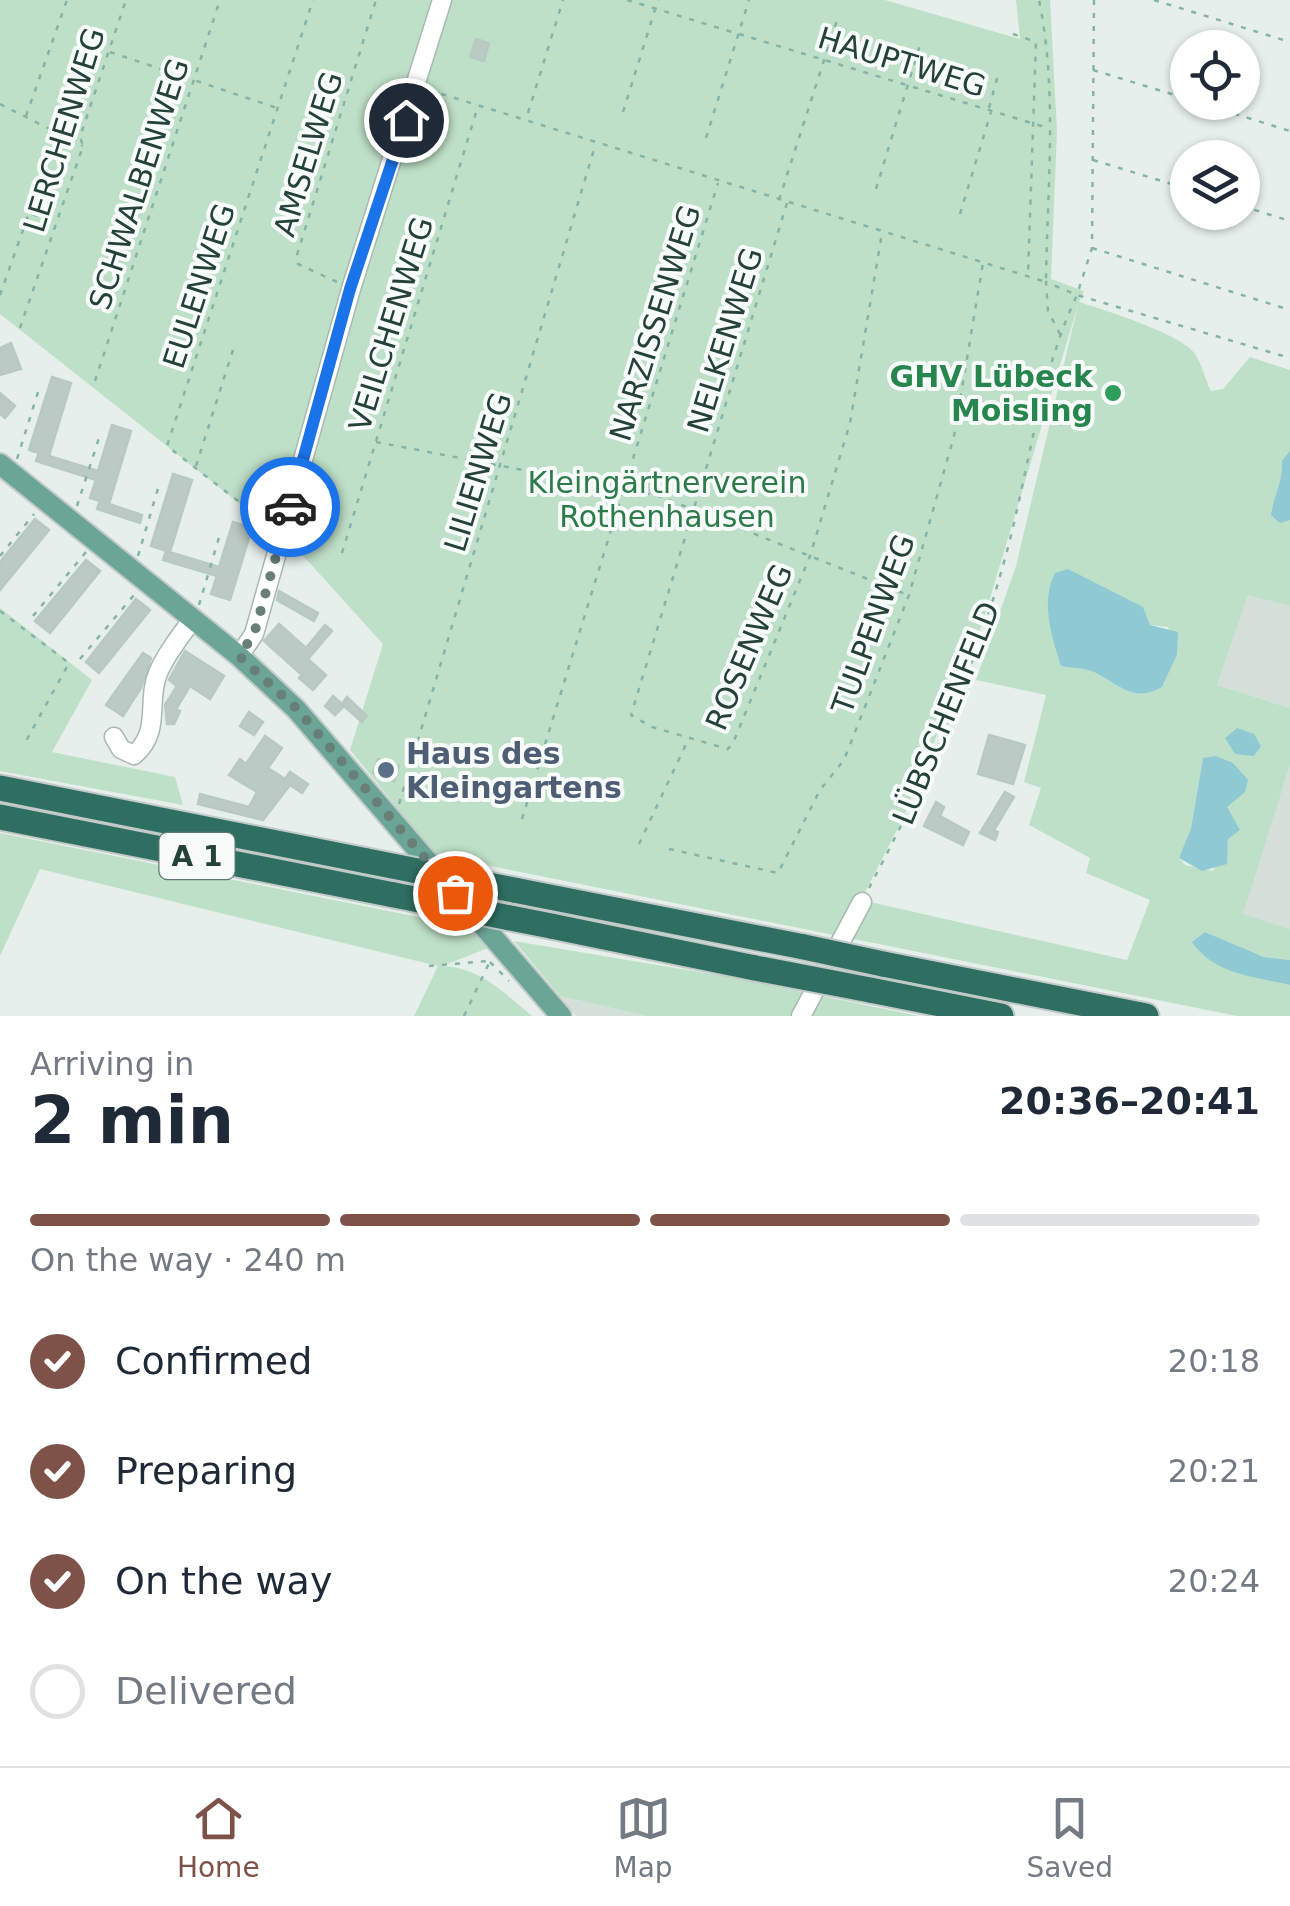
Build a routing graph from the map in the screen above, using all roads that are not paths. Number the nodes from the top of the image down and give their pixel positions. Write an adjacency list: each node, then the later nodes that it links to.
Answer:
1 (442, 0): 4 (lane)
2 (8, 461): 3 (main road)
3 (196, 612): 4 (main road); 5 (lane)
4 (239, 656): 9 (main road)
5 (114, 736)
6 (0, 788): 12 (highway, A 1, bridge)
7 (0, 817): 11 (highway, A 1, bridge)
8 (862, 902): 10 (lane)
9 (560, 1016)
10 (801, 1016)
11 (1001, 1016)
12 (1146, 1016)

